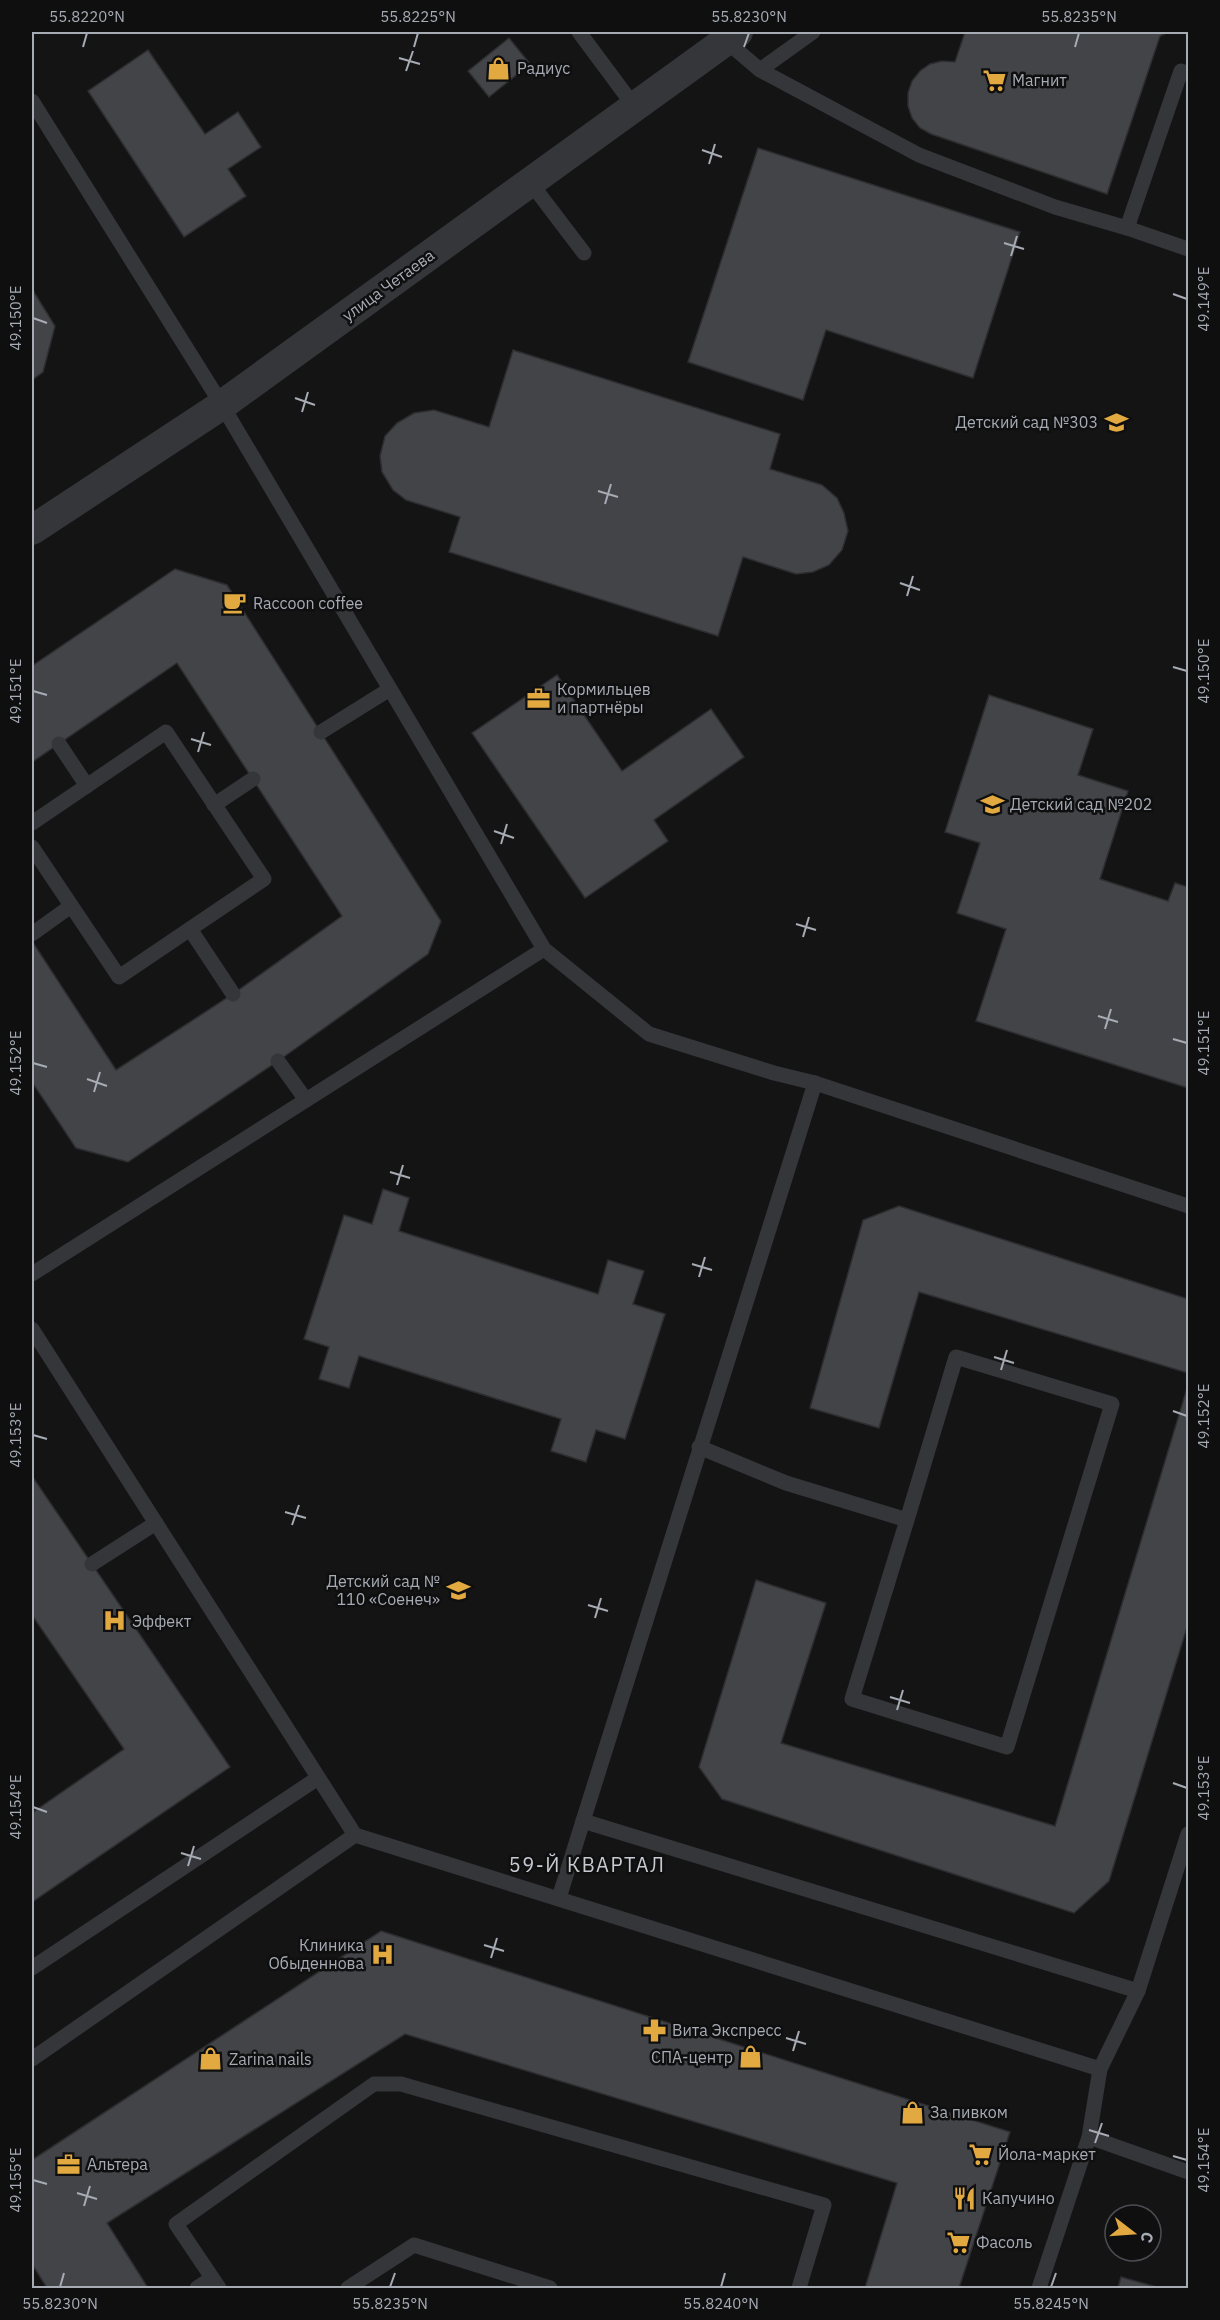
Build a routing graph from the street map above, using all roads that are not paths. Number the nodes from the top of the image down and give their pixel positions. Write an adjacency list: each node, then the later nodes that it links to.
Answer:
1 (579, 32): 6 (lane)
2 (813, 32): 4 (lane)
3 (732, 36): 4 (lane); 6 (street, улица Четаева)
4 (760, 70): 9 (lane)
5 (1188, 74): 9 (lane)
6 (634, 106): 8 (street, улица Четаева)
7 (33, 108): 12 (lane)
8 (530, 182): 11 (lane); 12 (street, улица Четаева)
9 (1127, 228): 10 (lane)
10 (1188, 249)
11 (584, 253)
12 (222, 405): 13 (street, улица Четаева); 14 (lane)
13 (32, 530)
14 (390, 690): 15 (lane); 25 (lane)
15 (321, 732)
16 (59, 744): 18 (lane)
17 (253, 780): 19 (lane)
18 (87, 786): 19 (lane); 20 (lane)
19 (214, 805): 23 (lane)
20 (32, 823)
21 (32, 847): 22 (lane)
22 (71, 906): 23 (lane); 24 (lane)
23 (190, 929): 26 (lane)
24 (32, 934)
25 (544, 950): 28 (lane); 29 (lane)
26 (233, 994)
27 (278, 1061): 29 (lane)
28 (815, 1083): 30 (lane); 33 (lane)
29 (306, 1100): 31 (lane)
30 (1188, 1206)
31 (32, 1274)
32 (32, 1329): 35 (lane)
33 (699, 1447): 34 (lane); 38 (lane)
34 (906, 1520): 34 (lane)
35 (156, 1523): 36 (lane); 37 (lane)
36 (92, 1564)
37 (318, 1778): 40 (lane); 42 (lane)
38 (583, 1821): 41 (lane); 43 (lane)
39 (1188, 1834): 43 (lane)
40 (355, 1835): 41 (lane); 44 (lane)
41 (560, 1898): 45 (lane)
42 (32, 1968)
43 (1138, 1991): 45 (lane)
44 (32, 2059)
45 (1100, 2069): 46 (lane)
46 (1089, 2138): 47 (lane); 53 (lane)
47 (1188, 2172)
48 (216, 2283): 49 (lane); 50 (lane)
49 (800, 2288)
50 (196, 2289)
51 (348, 2289): 52 (lane)
52 (550, 2289)
53 (1039, 2289)

